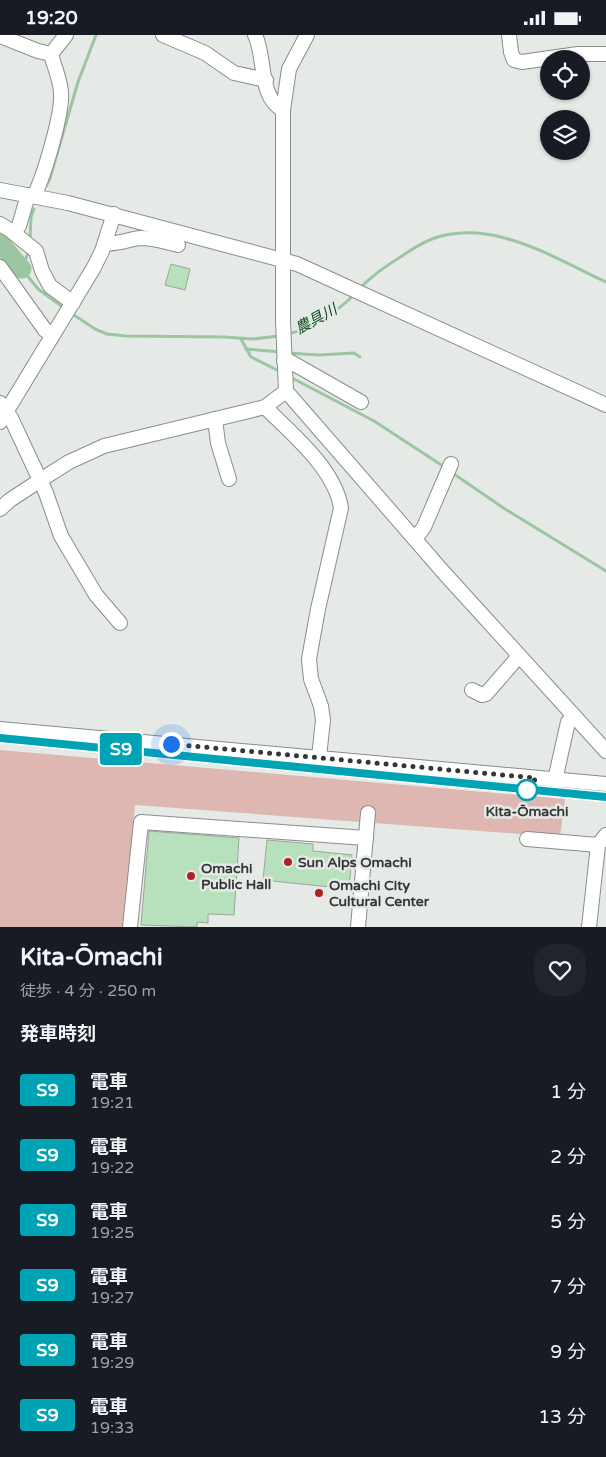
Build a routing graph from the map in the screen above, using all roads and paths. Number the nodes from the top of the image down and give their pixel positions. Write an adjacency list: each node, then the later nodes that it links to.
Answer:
1 (66, 35): 7 (street)
2 (163, 35): 9 (street)
3 (255, 35): 9 (street)
4 (307, 35): 10 (street)
5 (509, 35): 8 (street)
6 (0, 36): 7 (street)
7 (51, 54): 12 (street)
8 (606, 54)
9 (266, 80): 10 (street)
10 (283, 110): 18 (street)
11 (0, 190): 12 (street)
12 (31, 196): 13 (street); 15 (street)
13 (114, 214): 16 (street); 18 (street)
14 (0, 224): 15 (street)
15 (19, 237): 20 (street)
16 (105, 243): 17 (street); 20 (street)
17 (178, 245)
18 (282, 259): 22 (street); 25 (street)
19 (0, 267): 21 (street)
20 (71, 305): 21 (street)
21 (54, 333): 27 (street)
22 (284, 358): 23 (street); 24 (street)
23 (286, 391): 26 (street); 33 (street)
24 (361, 402)
25 (606, 405)
26 (265, 407): 28 (street); 41 (street)
27 (2, 412): 31 (street)
28 (215, 419): 30 (street); 31 (street)
29 (450, 468): 33 (street)
30 (229, 479)
31 (39, 481): 32 (street); 34 (street)
32 (0, 509)
33 (415, 539): 35 (street)
34 (120, 623)
35 (519, 656): 36 (street); 37 (street)
36 (472, 690)
37 (574, 715): 39 (street); 42 (street)
38 (0, 729): 41 (street)
39 (601, 737): 40 (street)
40 (606, 751)
41 (319, 757): 42 (street)
42 (556, 780): 43 (street)
43 (606, 784)
44 (368, 813): 45 (street)
45 (366, 838): 48 (street); 49 (street)
46 (527, 839): 47 (street)
47 (602, 840): 50 (street)
48 (130, 927)
49 (358, 927)
50 (589, 927)

